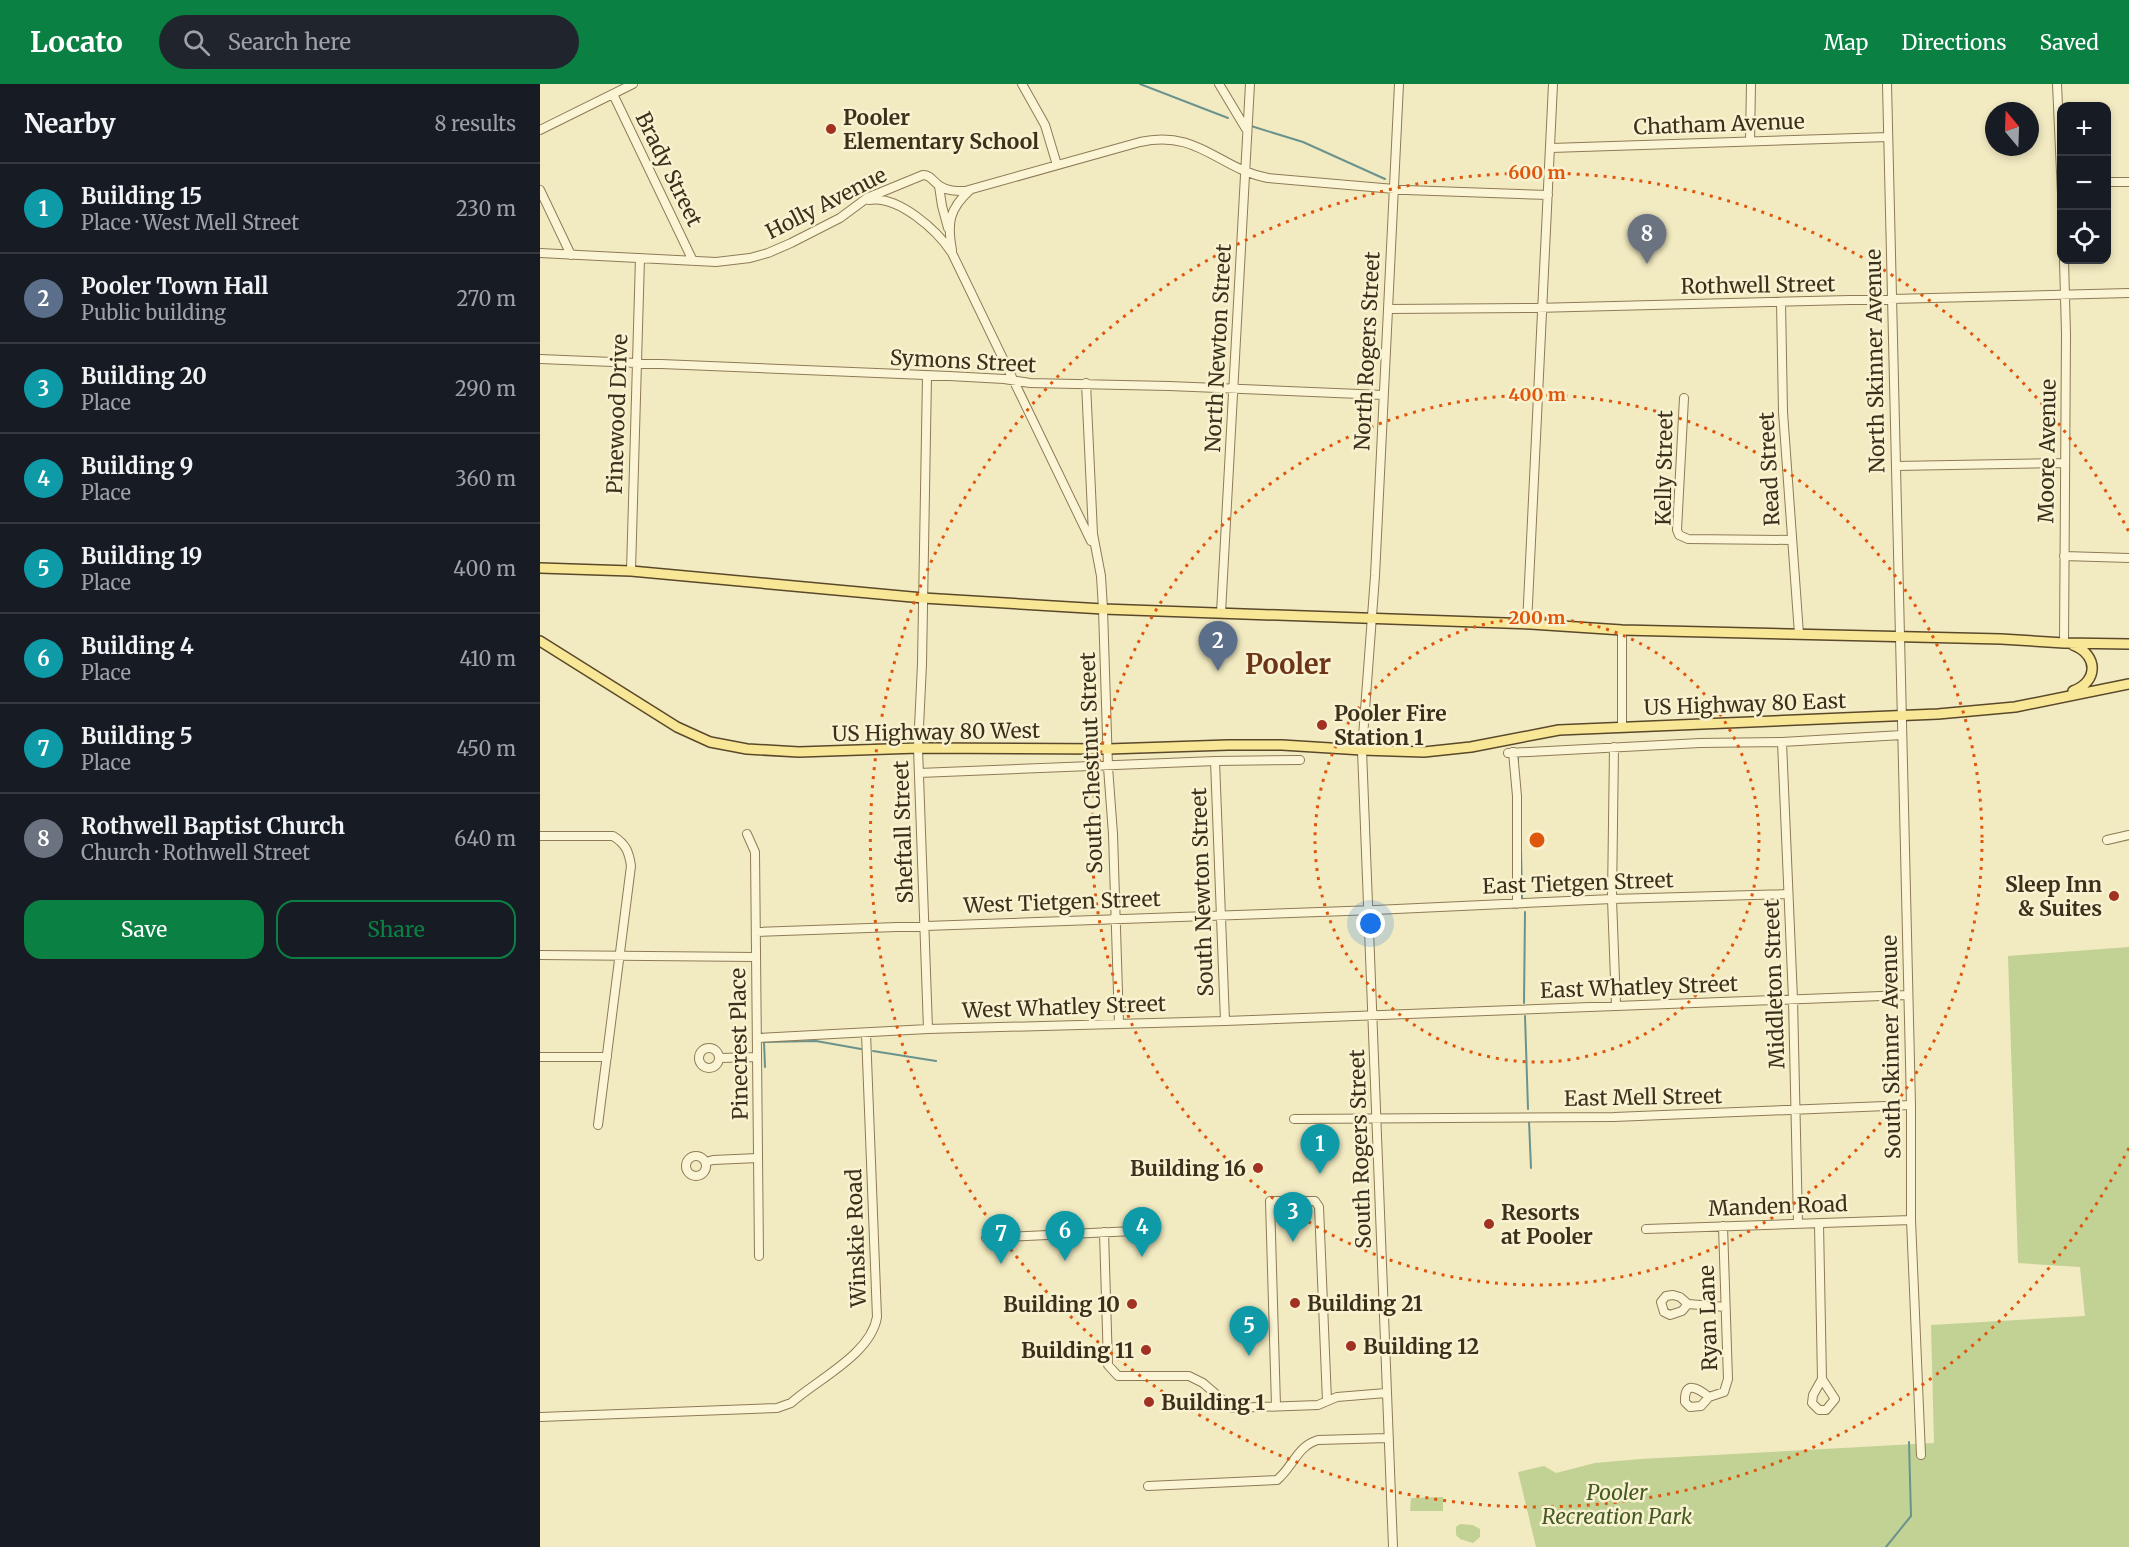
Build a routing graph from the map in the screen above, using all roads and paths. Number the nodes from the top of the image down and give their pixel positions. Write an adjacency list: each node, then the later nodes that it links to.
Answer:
1 (633, 84): 10 (street)
2 (1022, 84): 17 (street)
3 (1220, 84): 12 (street)
4 (1250, 84): 12 (street, North Newton Street)
5 (1399, 84): 22 (street, North Rogers Street)
6 (1554, 84): 15 (street)
7 (1751, 84): 14 (street)
8 (1887, 84): 13 (street, North Skinner Avenue)
9 (2057, 84): 16 (street)
10 (613, 94): 11 (street); 32 (street, Brady Street)
11 (540, 130)
12 (1247, 130): 18 (street, North Newton Street)
13 (1888, 137): 14 (street, Chatham Avenue); 36 (street, North Skinner Avenue)
14 (1750, 141): 15 (street, Chatham Avenue)
15 (1551, 148): 25 (street)
16 (2060, 156)
17 (1057, 165): 18 (street, Holly Avenue); 24 (street, Holly Avenue)
18 (1244, 172): 22 (street, Holly Avenue); 45 (street, North Newton Street)
19 (2111, 182): 20 (street)
20 (2129, 182)
21 (939, 186): 24 (street, Holly Avenue); 26 (street, Holly Avenue); 27 (street)
22 (1394, 189): 25 (street, Holly Avenue); 39 (street, North Rogers Street)
23 (540, 190): 30 (street)
24 (970, 190): 27 (street)
25 (1548, 195): 38 (street)
26 (855, 207): 29 (street); 32 (street, Holly Avenue)
27 (949, 230): 29 (street)
28 (540, 253): 30 (street, Holly Avenue)
29 (952, 253): 43 (street)
30 (571, 255): 31 (street, Holly Avenue)
31 (640, 258): 32 (street, Holly Avenue); 41 (street, Pinewood Drive)
32 (693, 261)
33 (2064, 264): 35 (street, Moore Avenue)
34 (2129, 294): 35 (street, Rothwell Street)
35 (2066, 296): 36 (street, Rothwell Street); 48 (street, Moore Avenue)
36 (1892, 300): 37 (street, Rothwell Street); 49 (street, North Skinner Avenue)
37 (1781, 302): 38 (street, Rothwell Street); 50 (street, Read Street)
38 (1543, 308): 39 (street, Rothwell Street); 60 (street)
39 (1388, 309): 46 (street, North Rogers Street)
40 (540, 359): 41 (street, Symons Street)
41 (637, 364): 42 (street, Symons Street); 55 (street, Pinewood Drive)
42 (927, 376): 43 (street, Symons Street); 56 (street, Sheftall Street)
43 (1013, 381): 44 (street, Symons Street); 52 (street)
44 (1086, 383): 45 (street, Symons Street); 52 (street)
45 (1233, 388): 46 (street, Symons Street); 58 (street, North Newton Street)
46 (1383, 395): 59 (street, North Rogers Street)
47 (1684, 398): 50 (street, Kelly Street)
48 (2065, 463): 49 (street); 51 (street, Moore Avenue)
49 (1896, 466): 63 (street, North Skinner Avenue)
50 (1791, 540): 62 (street, Read Street)
51 (2064, 556): 53 (street); 65 (street, Moore Avenue)
52 (1097, 557): 57 (street, South Chestnut Street)
53 (2129, 558)
54 (540, 568): 55 (main road)
55 (631, 571): 56 (main road)
56 (923, 598): 57 (main road); 74 (street, Sheftall Street)
57 (1103, 609): 58 (main road); 75 (street, South Chestnut Street)
58 (1221, 613): 59 (main road)
59 (1371, 619): 60 (main road); 76 (street, North Rogers Street)
60 (1527, 624): 61 (main road)
61 (1622, 630): 62 (main road); 70 (street)
62 (1799, 634): 63 (main road)
63 (1900, 638): 65 (main road); 69 (street, South Skinner Avenue)
64 (540, 641): 74 (main road, US Highway 80 West)
65 (2064, 643): 66 (main road); 68 (main road)
66 (2129, 644)
67 (2129, 684): 68 (main road, US Highway 80 East)
68 (2054, 699): 69 (main road, US Highway 80 East)
69 (1902, 715): 70 (main road, US Highway 80 East); 71 (street, South Skinner Avenue)
70 (1622, 727): 76 (main road, US Highway 80 East)
71 (1902, 735): 72 (street); 96 (street, South Skinner Avenue)
72 (1782, 742): 73 (street); 85 (street, Middleton Street)
73 (1614, 747): 86 (street); 87 (street)
74 (918, 748): 75 (main road, US Highway 80 West); 80 (street, Sheftall Street)
75 (1107, 749): 76 (main road, US Highway 80 West); 79 (street, South Chestnut Street)
76 (1362, 750): 88 (street, South Rogers Street)
77 (1300, 760): 78 (street)
78 (1215, 761): 79 (street); 89 (street, South Newton Street)
79 (1108, 767): 80 (street); 90 (street, South Chestnut Street)
80 (919, 773): 91 (street, Sheftall Street)
81 (747, 834): 92 (street, Pinecrest Place)
82 (2129, 835): 84 (street)
83 (540, 836): 94 (street)
84 (2107, 840)
85 (1788, 894): 86 (street, East Tietgen Street); 97 (street, Middleton Street)
86 (1612, 899): 87 (street, East Tietgen Street); 98 (street)
87 (1516, 904): 88 (street, East Tietgen Street)
88 (1369, 910): 89 (street, West Tietgen Street); 99 (street, South Rogers Street)
89 (1221, 914): 90 (street, West Tietgen Street); 100 (street, South Newton Street)
90 (1115, 918): 91 (street, West Tietgen Street); 101 (street, South Chestnut Street)
91 (925, 926): 92 (street, West Tietgen Street); 102 (street, Sheftall Street)
92 (756, 932): 95 (street, Pinecrest Place)
93 (540, 955): 94 (street)
94 (619, 956): 95 (street); 106 (street)
95 (756, 957): 104 (street, Pinecrest Place)
96 (1907, 996): 97 (street, East Whatley Street); 109 (street, South Skinner Avenue)
97 (1793, 999): 98 (street, East Whatley Street); 110 (street, Middleton Street)
98 (1616, 1006): 99 (street, East Whatley Street)
99 (1373, 1014): 100 (street, West Whatley Street); 111 (street, South Rogers Street)
100 (1225, 1021): 101 (street, West Whatley Street)
101 (1119, 1024): 102 (street, West Whatley Street)
102 (928, 1029): 103 (street, West Whatley Street)
103 (866, 1033): 104 (street, West Whatley Street); 132 (street, Winskie Road)
104 (757, 1038): 107 (street, Pinecrest Place)
105 (540, 1057): 106 (street)
106 (607, 1057): 113 (street)
107 (757, 1057): 108 (street); 114 (street, Pinecrest Place)
108 (720, 1058)
109 (1911, 1105): 110 (street, East Mell Street); 116 (street, South Skinner Avenue)
110 (1796, 1111): 111 (street, East Mell Street); 117 (street, Middleton Street)
111 (1376, 1117): 112 (street, East Mell Street); 128 (street, South Rogers Street)
112 (1294, 1119)
113 (598, 1125)
114 (758, 1158): 115 (street); 124 (street, Pinecrest Place)
115 (706, 1162)
116 (1911, 1220): 118 (street, Manden Road); 134 (street, South Skinner Avenue)
117 (1798, 1224): 118 (street, Manden Road); 119 (street, Manden Road)
118 (1819, 1224): 127 (street)
119 (1723, 1226): 120 (street, Manden Road); 126 (street, Ryan Lane)
120 (1646, 1229)
121 (1155, 1230): 122 (street)
122 (1104, 1232): 123 (street); 131 (street)
123 (986, 1238)
124 (759, 1256)
125 (1688, 1304): 126 (street)
126 (1725, 1307): 129 (street, Ryan Lane)
127 (1822, 1379)
128 (1386, 1393): 130 (street); 133 (street, South Rogers Street)
129 (1709, 1397)
130 (1327, 1401): 131 (street); 131 (street)
131 (1276, 1406)
132 (540, 1418)
133 (1388, 1438): 135 (street); 136 (street, South Rogers Street)
134 (1921, 1455)
135 (1148, 1486)
136 (1393, 1547)

